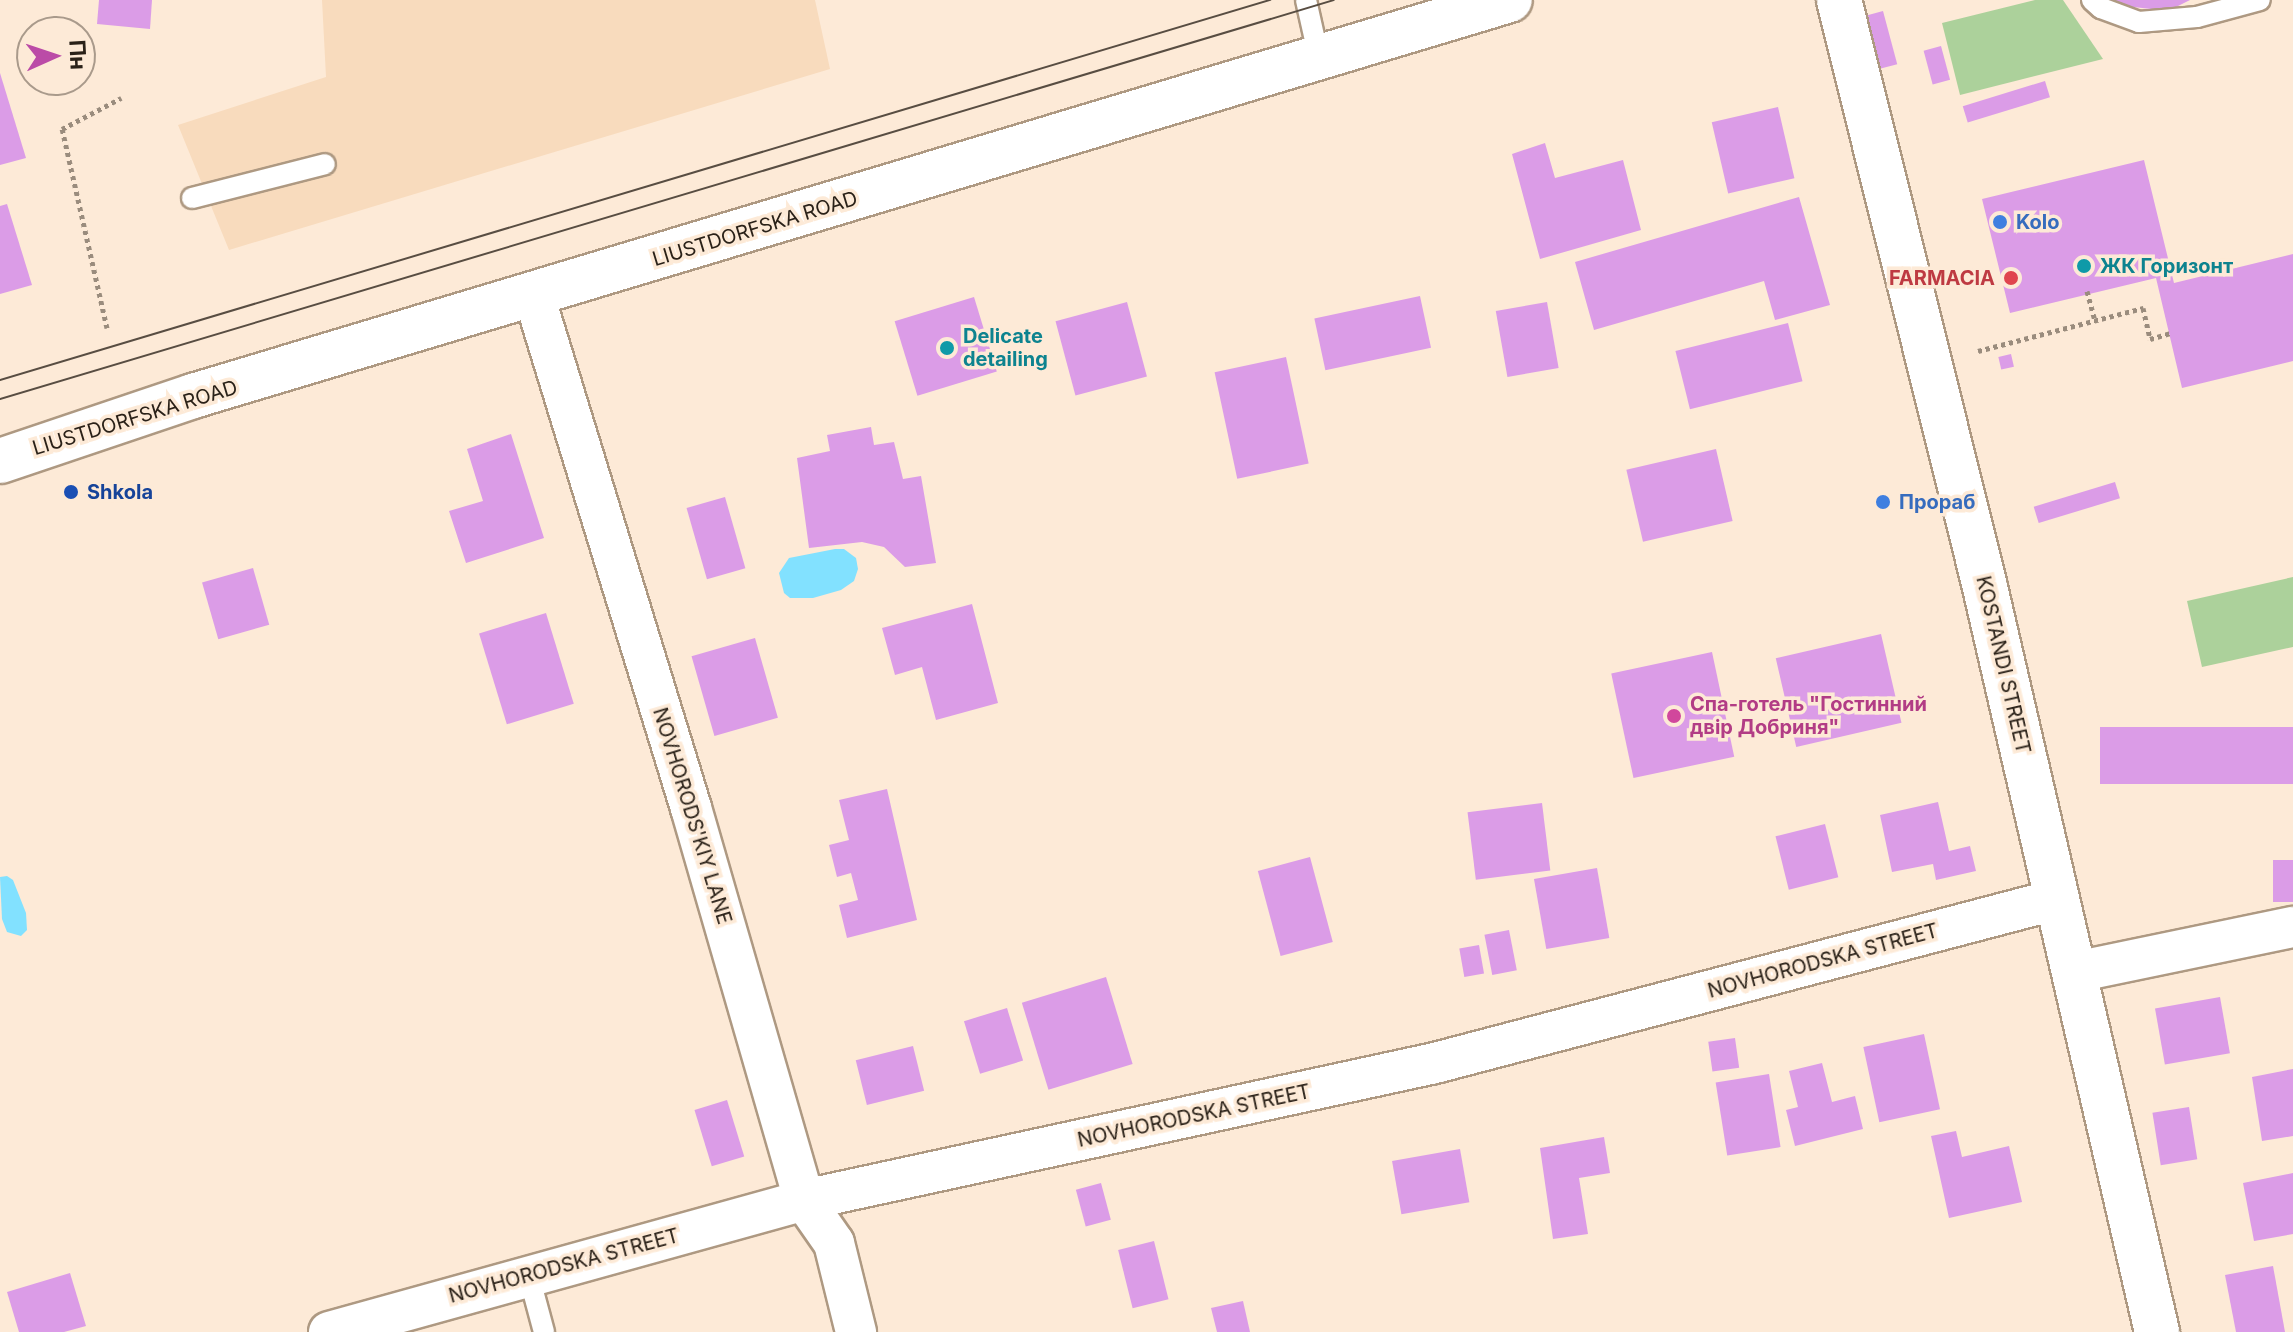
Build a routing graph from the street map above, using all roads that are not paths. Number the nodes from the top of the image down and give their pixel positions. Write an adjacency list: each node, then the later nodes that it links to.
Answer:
1 (1306, 0): 6 (lane)
2 (1510, 0): 6 (main road, LIUSTDORFSKA ROAD)
3 (1839, 0): 11 (main road, KOSTANDI STREET)
4 (2092, 0): 5 (lane)
5 (2260, 0)
6 (1319, 58): 9 (main road, LIUSTDORFSKA ROAD)
7 (325, 164): 8 (lane)
8 (192, 198)
9 (534, 296): 10 (main road, LIUSTDORFSKA ROAD); 14 (street, NOVHORODS'KIY LANE)
10 (0, 461)
11 (2058, 899): 13 (main road, KOSTANDI STREET); 14 (street, NOVHORODSKA STREET)
12 (2293, 927): 13 (street)
13 (2075, 972): 19 (main road, KOSTANDI STREET)
14 (804, 1200): 15 (street, NOVHORODSKA STREET); 18 (street, NOVHORODS'KIY LANE)
15 (529, 1276): 16 (street, NOVHORODSKA STREET); 17 (lane)
16 (329, 1332)
17 (544, 1332)
18 (856, 1332)
19 (2157, 1332)

